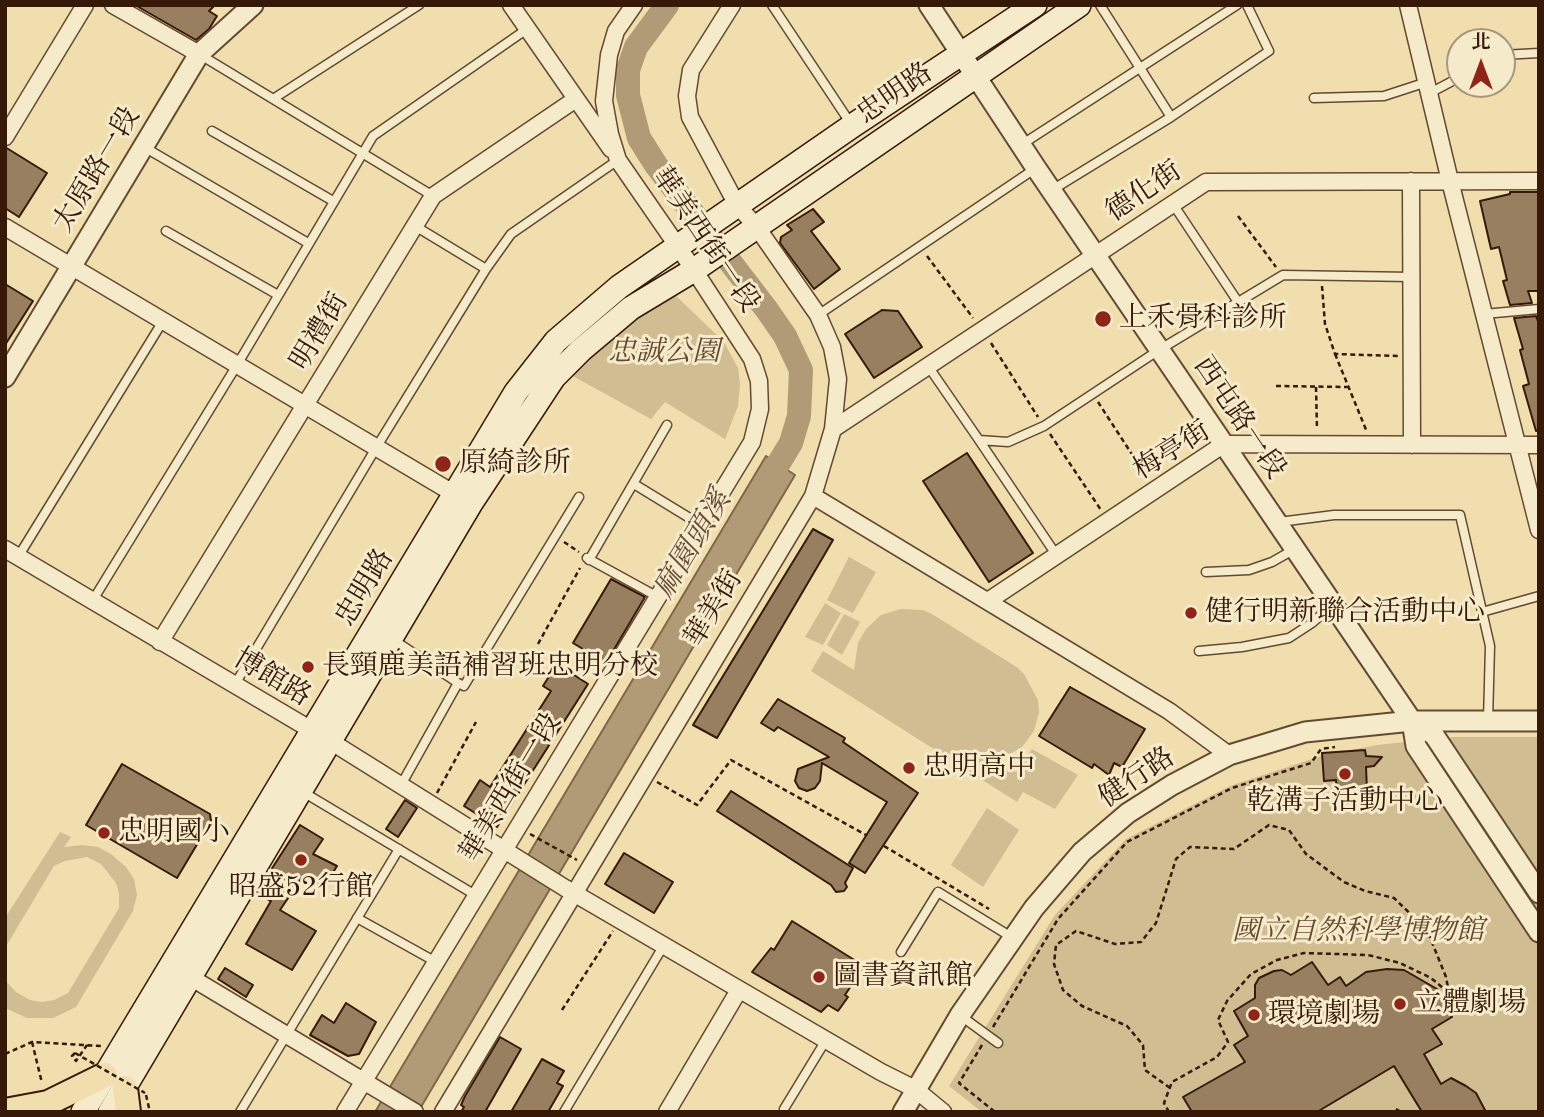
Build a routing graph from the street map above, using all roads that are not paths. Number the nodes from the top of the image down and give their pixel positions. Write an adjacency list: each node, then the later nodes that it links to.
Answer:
1 (85, 5): 31 (street)
2 (113, 5): 18 (street)
3 (253, 5): 18 (street, 太原路一段)
4 (419, 5): 26 (lane)
5 (511, 5): 16 (street)
6 (634, 5): 35 (street, 華美西街一段)
7 (733, 5): 44 (street, 華美街)
8 (772, 5): 29 (lane)
9 (929, 5): 20 (street, 西屯路一段)
10 (1035, 5): 20 (main road, 忠明路)
11 (1079, 5): 22 (main road, 忠明路)
12 (1100, 5): 21 (lane)
13 (1237, 5): 21 (lane)
14 (1248, 5): 28 (lane)
15 (1408, 5): 24 (street)
16 (527, 29): 27 (street); 34 (lane)
17 (1539, 53): 19 (lane)
18 (199, 54): 26 (lane); 33 (street, 太原路一段)
19 (1516, 54)
20 (961, 55): 22 (street, 西屯路一段); 29 (main road, 忠明路)
21 (1141, 67): 28 (lane); 32 (lane)
22 (974, 75): 32 (street, 西屯路一段); 47 (main road, 忠明路)
23 (1446, 82): 24 (lane)
24 (1429, 88): 25 (lane); 38 (street)
25 (1314, 98)
26 (273, 99): 34 (lane)
27 (576, 99): 35 (street); 41 (street, 明禮街)
28 (1171, 117): 40 (lane)
29 (852, 126): 44 (main road, 忠明路)
30 (212, 131): 42 (lane)
31 (5, 137)
32 (1021, 145): 36 (street, 西屯路一段)
33 (144, 146): 49 (lane); 52 (street, 太原路一段)
34 (362, 153): 41 (lane); 42 (lane)
35 (618, 160): 50 (street, 華美西街一段); 54 (lane)
36 (1036, 168): 40 (street, 西屯路一段); 59 (lane)
37 (1411, 181): 38 (street, 德化街); 43 (street, 德化街); 55 (street)
38 (1450, 181): 39 (street, 德化街); 60 (street)
39 (1539, 181)
40 (1051, 191): 51 (street, 西屯路一段)
41 (433, 197): 45 (street, 明禮街)
42 (333, 201): 49 (lane)
43 (1173, 204): 51 (street, 德化街); 57 (lane)
44 (732, 208): 47 (street, 華美街); 50 (main road, 忠明路)
45 (415, 226): 54 (lane); 66 (street, 明禮街)
46 (5, 227): 52 (street)
47 (751, 229): 53 (main road, 忠明路); 59 (street, 華美街)
48 (166, 231): 56 (lane)
49 (308, 243): 56 (lane)
50 (680, 246): 53 (street, 華美西街一段); 78 (main road, 忠明路)
51 (1095, 256): 62 (street, 西屯路一段); 64 (street, 德化街)
52 (72, 266): 61 (street); 65 (street, 太原路一段)
53 (696, 268): 78 (main road, 忠明路); 80 (street, 華美西街一段)
54 (486, 269): 74 (lane)
55 (1412, 277): 57 (lane); 71 (street)
56 (278, 295): 63 (lane)
57 (1238, 302): 62 (lane)
58 (1539, 309): 60 (lane)
59 (818, 314): 68 (street, 華美街)
60 (1484, 314): 72 (street)
61 (163, 321): 63 (street); 83 (lane)
62 (1159, 349): 69 (lane); 70 (street, 西屯路一段)
63 (237, 365): 66 (street); 88 (lane)
64 (928, 366): 68 (street, 德化街); 69 (lane)
65 (5, 377)
66 (306, 406): 74 (street); 93 (street, 明禮街)
67 (667, 425): 75 (lane)
68 (833, 429): 76 (street, 華美街)
69 (979, 440): 84 (lane)
70 (1224, 444): 71 (street, 梅亭街); 79 (street, 西屯路一段); 84 (street, 梅亭街)
71 (1412, 445): 72 (street, 梅亭街)
72 (1516, 445): 73 (street, 梅亭街); 81 (street)
73 (1539, 445)
74 (376, 448): 78 (street); 96 (lane)
75 (634, 484): 80 (lane); 87 (lane)
76 (813, 496): 89 (street); 106 (street, 華美街)
77 (579, 497): 95 (lane)
78 (463, 499): 92 (main road, 忠明路); 100 (main road, 忠明路)
79 (1276, 522): 82 (street, 西屯路一段); 91 (lane)
80 (701, 526): 87 (street, 華美西街一段)
81 (1539, 530)
82 (1295, 549): 85 (lane); 90 (street, 西屯路一段)
83 (12, 553): 88 (street, 博館路)
84 (1057, 556): 89 (street, 梅亭街)
85 (1206, 572)
86 (1539, 596): 91 (lane)
87 (658, 597): 105 (street, 華美西街一段)
88 (93, 600): 93 (street, 博館路)
89 (988, 601): 101 (street)
90 (1333, 605): 94 (lane); 97 (street, 西屯路一段)
91 (1482, 612): 98 (lane)
92 (391, 638): 95 (lane); 100 (main road, 忠明路)
93 (160, 642): 96 (street, 博館路)
94 (1199, 651)
95 (458, 683): 102 (lane)
96 (234, 686): 100 (street, 博館路)
97 (1412, 721): 98 (street, 健行路); 101 (street, 健行路); 107 (street, 西屯路一段); 110 (street, 西屯路一段)
98 (1488, 721): 99 (street, 健行路)
99 (1539, 721)
100 (321, 737): 102 (street, 博館路); 103 (main road, 忠明路); 123 (main road, 忠明路)
101 (1228, 755): 111 (street, 健行路)
102 (401, 785): 105 (street, 博館路)
103 (301, 790): 104 (lane); 115 (main road, 忠明路)
104 (399, 849): 108 (lane); 109 (lane)
105 (508, 852): 106 (street, 博館路); 108 (street, 華美西街一段)
106 (570, 891): 112 (street); 131 (street, 華美街)
107 (1539, 893)
108 (477, 896): 114 (street, 華美西街一段)
109 (357, 918): 114 (lane); 118 (lane)
110 (1539, 932)
111 (1013, 938): 113 (lane); 117 (street, 健行路)
112 (664, 945): 116 (street); 132 (lane)
113 (901, 952)
114 (436, 962): 121 (street, 華美西街一段)
115 (190, 977): 118 (street); 123 (main road, 忠明路)
116 (739, 990): 119 (street); 133 (street)
117 (960, 1015): 120 (lane); 122 (street, 健行路)
118 (286, 1035): 121 (street); 128 (lane)
119 (827, 1040): 122 (street); 124 (lane)
120 (998, 1043)
121 (366, 1083): 129 (street, 華美西街一段); 130 (street)
122 (915, 1089): 134 (street, 健行路); 135 (street)
123 (126, 1092): 125 (main road); 126 (main road, 忠明路); 127 (main road, 忠明路)
124 (784, 1108)
125 (5, 1111)
126 (83, 1112)
127 (110, 1112)
128 (240, 1112)
129 (345, 1112)
130 (415, 1112)
131 (443, 1112)
132 (564, 1112)
133 (667, 1112)
134 (902, 1112)
135 (943, 1112)

